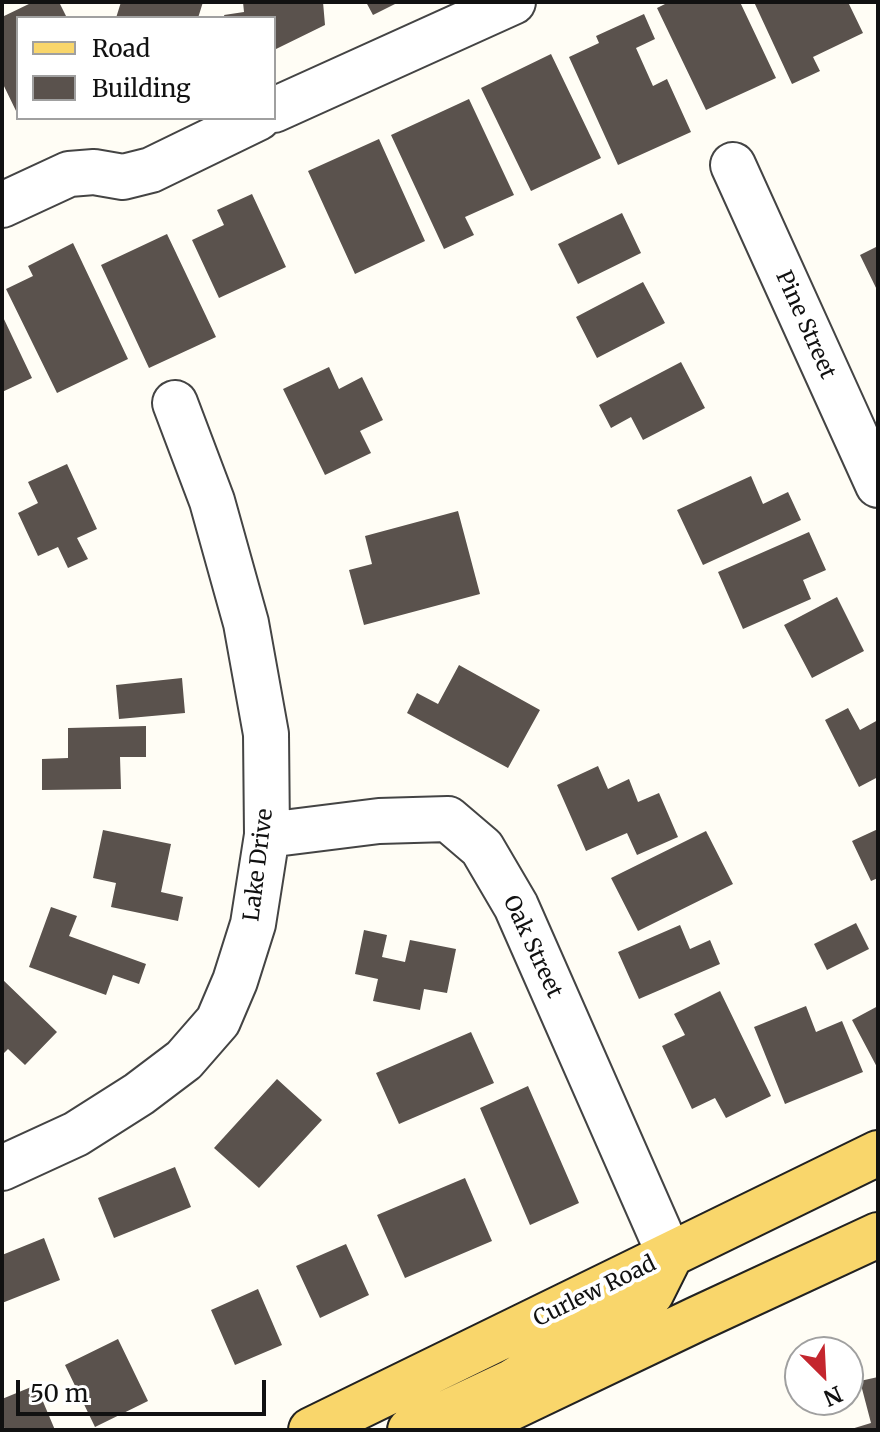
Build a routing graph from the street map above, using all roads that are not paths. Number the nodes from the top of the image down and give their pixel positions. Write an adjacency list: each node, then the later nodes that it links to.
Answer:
1 (513, 2): 2 (street)
2 (276, 109)
3 (254, 120): 5 (street)
4 (733, 165): 7 (street, Pine Street)
5 (2, 205)
6 (175, 403): 8 (street, Lake Drive)
7 (878, 485)
8 (267, 835): 10 (street, Lake Drive); 12 (street, Oak Street)
9 (878, 1153): 12 (main road, Curlew Road)
10 (2, 1168)
11 (878, 1235): 15 (main road)
12 (670, 1256): 13 (main road, Curlew Road); 14 (main road)
13 (311, 1430)
14 (410, 1430)
15 (465, 1430)

